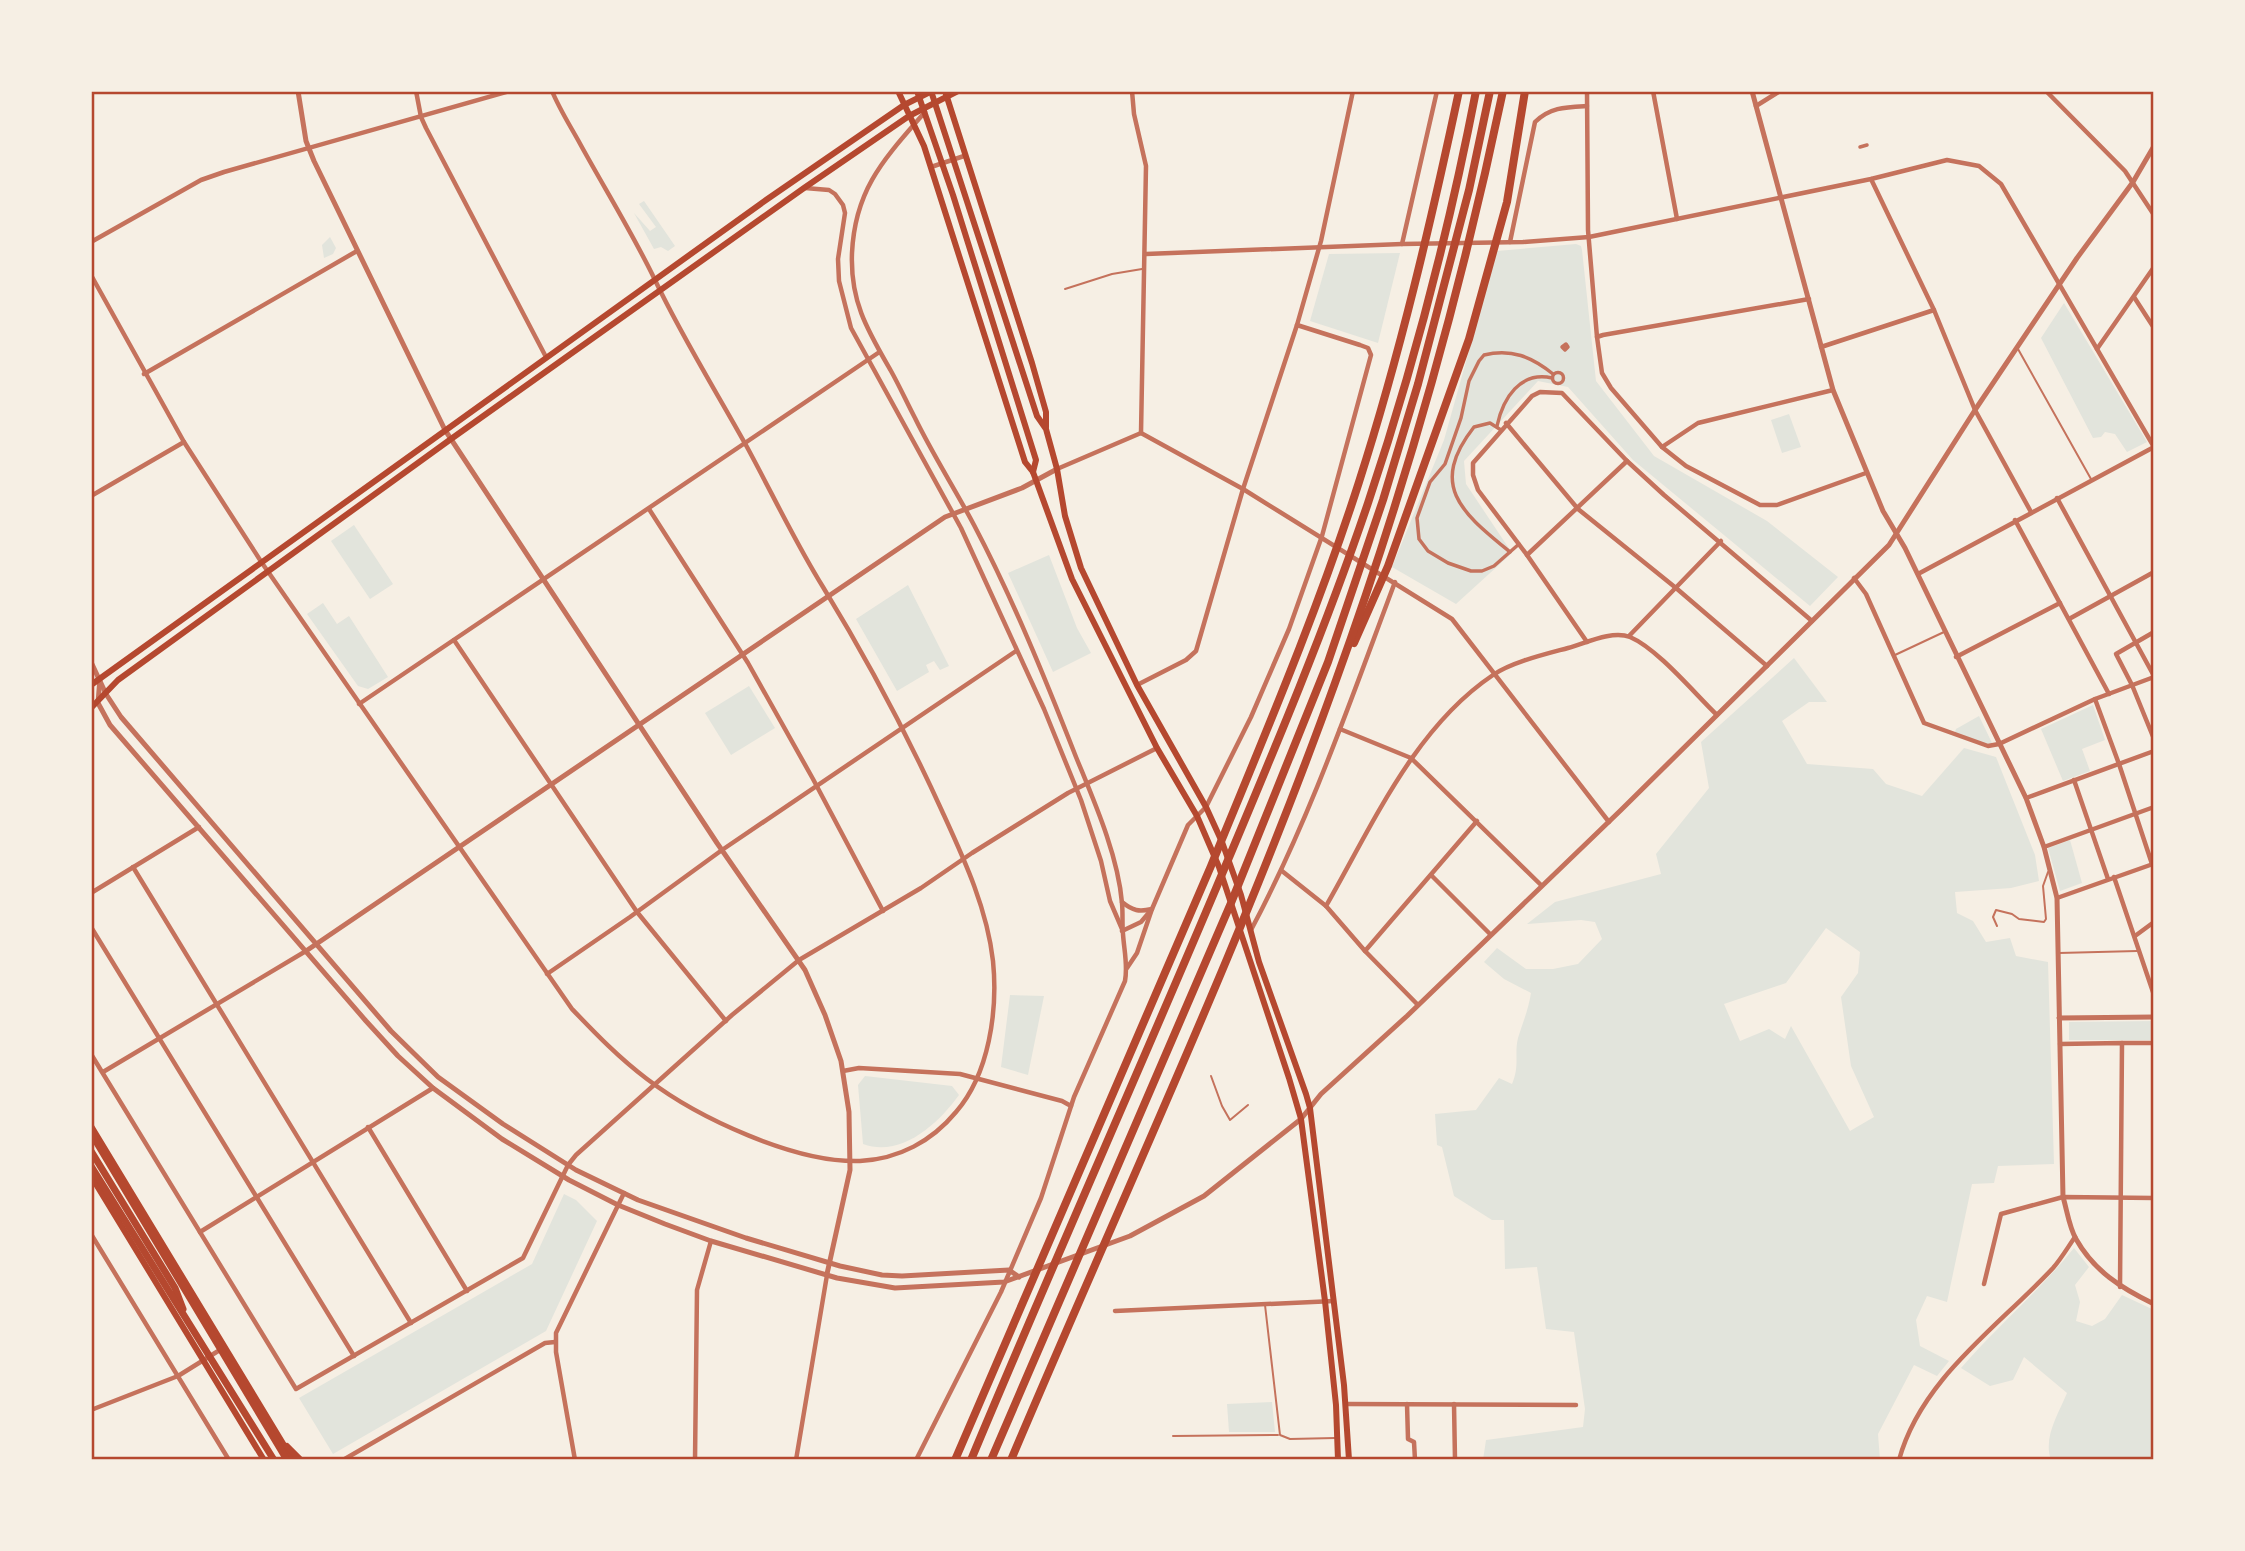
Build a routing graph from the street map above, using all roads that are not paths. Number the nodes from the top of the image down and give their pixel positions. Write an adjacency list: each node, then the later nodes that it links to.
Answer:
1 (298, 91): 33 (street)
2 (416, 91): 28 (street)
3 (510, 91): 28 (street)
4 (552, 91): 52 (street)
5 (898, 91): 23 (main road)
6 (917, 91): 88 (main road)
7 (932, 91): 23 (main road); 76 (main road)
8 (958, 91): 22 (main road)
9 (1132, 91): 48 (street)
10 (1353, 91): 46 (street)
11 (1437, 91): 45 (street)
12 (1459, 91): 288 (highway)
13 (1476, 91): 276 (highway)
14 (1490, 91): 291 (highway)
15 (1503, 91): 135 (highway)
16 (1525, 91): 135 (highway)
17 (1587, 91): 25 (street)
18 (1653, 91): 41 (street)
19 (1752, 91): 26 (street)
20 (1780, 91): 26 (street)
21 (2046, 91): 37 (street)
22 (945, 94): 24 (main road); 34 (main road)
23 (904, 106): 27 (main road); 52 (main road)
24 (930, 106): 27 (main road); 29 (street)
25 (1587, 106): 42 (street); 44 (street)
26 (1756, 106): 39 (street)
27 (909, 116): 29 (main road); 38 (main road)
28 (421, 117): 33 (street); 66 (street)
29 (914, 125): 35 (main road); 65 (street)
30 (1867, 144): 32 (street)
31 (2154, 146): 37 (street)
32 (1860, 147)
33 (309, 149): 43 (street); 47 (street)
34 (964, 156): 35 (street); 76 (main road)
35 (931, 167): 88 (main road)
36 (1871, 179): 39 (street); 53 (street); 58 (street)
37 (2133, 182): 40 (street); 53 (street)
38 (804, 188): 55 (main road); 67 (street)
39 (1782, 197): 41 (street); 57 (street)
40 (2154, 215)
41 (1677, 219): 42 (street)
42 (1589, 237): 44 (street); 61 (street)
43 (91, 242)
44 (1510, 242): 45 (street)
45 (1402, 244): 46 (street)
46 (1318, 248): 48 (street); 59 (street)
47 (357, 251): 68 (street); 77 (street)
48 (1146, 254): 50 (street)
49 (2154, 267): 56 (street)
50 (1146, 269): 54 (lane); 79 (street)
51 (91, 275): 68 (street)
52 (655, 281): 55 (street); 66 (main road)
53 (2059, 285): 63 (street); 64 (street)
54 (1065, 289)
55 (659, 290): 81 (main road); 83 (street)
56 (2134, 297): 60 (street); 64 (street)
57 (1810, 299): 61 (street); 62 (street)
58 (1934, 310): 62 (street); 73 (street)
59 (1297, 325): 92 (street); 102 (street)
60 (2154, 328)
61 (1597, 337): 84 (street)
62 (1820, 347): 71 (street)
63 (2018, 348): 73 (street); 91 (lane)
64 (2097, 349): 80 (street)
65 (878, 353): 67 (street); 96 (street)
66 (547, 358): 77 (main road)
67 (869, 360): 83 (street); 99 (street)
68 (144, 374): 82 (street)
69 (1553, 376): 70 (street); 70 (street); 75 (street); 105 (street)
70 (1556, 383): 72 (street)
71 (1833, 390): 84 (street); 89 (street)
72 (1554, 392): 74 (street); 86 (street)
73 (1975, 410): 98 (street); 101 (street)
74 (1506, 423): 75 (street); 97 (street)
75 (1499, 428): 104 (street); 105 (street)
76 (1046, 429): 87 (main road)
77 (445, 430): 81 (street); 107 (main road)
78 (2154, 432): 80 (street)
79 (1141, 433): 87 (street); 92 (street)
80 (2146, 433): 85 (street)
81 (450, 439): 108 (main road); 112 (street)
82 (184, 442): 93 (street); 107 (street)
83 (745, 444): 95 (street); 116 (street)
84 (1662, 447): 89 (street)
85 (2154, 447): 91 (street)
86 (1627, 461): 97 (street); 103 (street)
87 (1057, 469): 90 (street); 137 (main road)
88 (1033, 472): 90 (main road)
89 (1866, 473): 101 (street)
90 (1035, 481): 96 (street); 151 (main road)
91 (2092, 481): 94 (street)
92 (1243, 489): 102 (street); 137 (street)
93 (91, 496)
94 (2057, 498): 98 (street); 115 (street)
95 (649, 509): 112 (street); 127 (street)
96 (964, 509): 99 (street); 156 (street)
97 (1577, 509): 106 (street); 114 (street)
98 (2031, 512): 100 (street)
99 (953, 513): 116 (street); 126 (street)
100 (2015, 520): 110 (street); 117 (street)
101 (1896, 534): 110 (street); 111 (street)
102 (1322, 537): 113 (street); 161 (street)
103 (1721, 541): 114 (street); 119 (street)
104 (1519, 544): 105 (street); 106 (street)
105 (1510, 552)
106 (1527, 555): 124 (street)
107 (262, 563): 108 (street); 134 (main road)
108 (269, 572): 139 (main road); 143 (street)
109 (2154, 572): 115 (street)
110 (1918, 574): 120 (street)
111 (1854, 577): 119 (street); 128 (street)
112 (543, 580): 123 (street); 146 (street)
113 (1395, 582): 132 (street); 148 (street)
114 (1676, 588): 122 (street); 131 (street)
115 (2111, 594): 118 (street); 125 (street)
116 (828, 596): 127 (street); 147 (street)
117 (2060, 603): 118 (street); 129 (street)
118 (2069, 619): 140 (street)
119 (1812, 621): 131 (street)
120 (1945, 632): 128 (lane); 129 (street)
121 (2154, 632): 125 (street)
122 (1629, 636): 124 (street); 145 (street)
123 (454, 640): 143 (street); 157 (street)
124 (1587, 642): 132 (street)
125 (2136, 643): 133 (street); 138 (street)
126 (1016, 651): 147 (street); 159 (street)
127 (743, 654): 146 (street); 158 (street)
128 (1893, 656): 150 (street)
129 (1956, 657): 150 (street)
130 (91, 662): 134 (street)
131 (1768, 666): 145 (street)
132 (1495, 673): 153 (street); 166 (street)
133 (2154, 677): 138 (street)
134 (100, 678): 136 (main road); 139 (street); 142 (street)
135 (1336, 681): 292 (highway)
136 (91, 685)
137 (1137, 685): 161 (main road)
138 (2132, 685): 140 (street); 149 (street)
139 (106, 694): 142 (main road); 194 (street)
140 (2109, 694): 141 (street)
141 (2095, 699): 150 (street); 154 (street)
142 (98, 703): 144 (main road); 167 (street)
143 (359, 704): 169 (street)
144 (91, 708)
145 (1717, 715): 166 (street)
146 (639, 725): 157 (street); 171 (street)
147 (903, 727): 158 (street); 172 (street)
148 (1340, 729): 153 (street); 176 (street)
149 (2154, 739)
150 (1999, 744): 160 (street)
151 (1157, 748): 156 (street); 164 (main road)
152 (2154, 751): 154 (street)
153 (1411, 758): 165 (street); 183 (street)
154 (2119, 764): 155 (street); 163 (street)
155 (2074, 780): 160 (street); 168 (street)
156 (1087, 784): 159 (street); 182 (street)
157 (551, 785): 169 (street); 186 (street)
158 (817, 786): 171 (street); 185 (street)
159 (1077, 789): 172 (street); 190 (street)
160 (2026, 798): 170 (street)
161 (1206, 807): 164 (street); 191 (main road)
162 (2154, 807): 163 (street)
163 (2135, 814): 168 (street); 173 (street)
164 (1197, 816): 184 (street); 222 (main road)
165 (1478, 821): 177 (street); 179 (street)
166 (1609, 822): 179 (street)
167 (199, 827): 174 (street); 196 (street)
168 (2091, 829): 170 (street); 178 (street)
169 (459, 846): 194 (street); 201 (street)
170 (2044, 847): 175 (street)
171 (722, 850): 186 (street); 199 (street)
172 (964, 860): 185 (street); 216 (street)
173 (2153, 864): 178 (street)
174 (133, 867): 180 (street); 203 (street)
175 (2049, 868): 181 (street); 188 (lane)
176 (1282, 871): 183 (street); 191 (street)
177 (1431, 875): 192 (street); 197 (street)
178 (2111, 878): 181 (street); 193 (street)
179 (1541, 885): 192 (street)
180 (91, 893)
181 (2057, 898): 198 (street)
182 (1122, 902): 184 (street); 190 (street)
183 (1326, 906): 197 (street)
184 (1152, 909): 190 (street); 200 (street)
185 (883, 911): 199 (street)
186 (637, 912): 201 (street); 207 (street)
187 (2154, 922): 193 (street)
188 (1997, 926)
189 (91, 927): 208 (street)
190 (1122, 931): 200 (street)
191 (1250, 932): 221 (main road)
192 (1490, 934): 204 (street)
193 (2135, 936): 195 (street)
194 (316, 944): 196 (street); 229 (street)
195 (2140, 950): 198 (lane); 202 (street)
196 (306, 951): 203 (street); 218 (street)
197 (1365, 951): 204 (street)
198 (2058, 953): 206 (street)
199 (799, 960): 207 (street); 213 (street)
200 (1127, 969): 220 (street)
201 (547, 974): 217 (street)
202 (2154, 995)
203 (217, 1004): 208 (street); 228 (street)
204 (1417, 1004): 221 (street)
205 (2154, 1017): 206 (street)
206 (2059, 1018): 211 (street)
207 (726, 1021): 217 (street)
208 (159, 1038): 214 (street); 235 (street)
209 (2122, 1043): 210 (street); 211 (street); 238 (street)
210 (2154, 1043)
211 (2060, 1044): 236 (street)
212 (91, 1054): 214 (street)
213 (844, 1071): 216 (street); 227 (street)
214 (103, 1072): 241 (street)
215 (1211, 1076): 219 (lane)
216 (978, 1077): 220 (street); 227 (street)
217 (655, 1085): 227 (street); 229 (street)
218 (433, 1088): 224 (street); 232 (street)
219 (1248, 1105)
220 (1071, 1106): 246 (street)
221 (1310, 1108): 222 (street); 255 (main road)
222 (1301, 1119): 248 (street); 254 (main road)
223 (91, 1126): 233 (main road)
224 (368, 1127): 228 (street); 253 (street)
225 (91, 1133): 259 (highway)
226 (91, 1150): 252 (highway)
227 (850, 1160): 245 (street)
228 (312, 1162): 235 (street); 260 (street)
229 (568, 1165): 232 (street); 234 (street)
230 (91, 1166): 261 (highway)
231 (91, 1176): 239 (main road)
232 (563, 1176): 240 (street); 253 (street)
233 (131, 1190): 239 (main road); 263 (main road)
234 (624, 1193): 240 (street); 245 (street)
235 (256, 1197): 241 (street); 264 (street)
236 (2063, 1197): 238 (street); 243 (street); 250 (street)
237 (2154, 1198): 238 (street)
238 (2121, 1199): 251 (street)
239 (108, 1205): 265 (main road)
240 (618, 1205): 244 (street); 262 (street)
241 (200, 1232): 264 (street)
242 (91, 1234): 266 (street)
243 (2075, 1237): 251 (street); 297 (street)
244 (711, 1241): 247 (street); 285 (street)
245 (830, 1263): 246 (street); 247 (street)
246 (1009, 1270): 248 (street); 249 (street)
247 (827, 1274): 249 (street); 286 (street)
248 (1019, 1277): 249 (street)
249 (1004, 1282): 287 (street)
250 (1984, 1284)
251 (2120, 1287): 257 (street)
252 (175, 1288): 259 (highway); 261 (highway)
253 (467, 1291): 260 (street)
254 (1325, 1301): 255 (street); 256 (street); 274 (main road)
255 (1335, 1301): 267 (main road)
256 (1265, 1304): 258 (street); 272 (lane)
257 (2154, 1304)
258 (1115, 1311)
259 (201, 1314): 280 (highway)
260 (411, 1323): 264 (street)
261 (190, 1326): 279 (highway)
262 (555, 1342): 283 (street); 284 (street)
263 (224, 1347): 265 (street); 275 (main road)
264 (354, 1356)
265 (203, 1362): 266 (street); 278 (main road)
266 (178, 1376): 271 (street); 277 (street)
267 (1346, 1404): 268 (street); 294 (main road)
268 (1407, 1404): 269 (street); 295 (street)
269 (1454, 1404): 270 (street); 296 (street)
270 (1576, 1405)
271 (91, 1409)
272 (1280, 1435): 273 (lane); 274 (lane)
273 (1173, 1436)
274 (1338, 1438): 293 (main road)
275 (284, 1442): 281 (main road); 282 (main road)
276 (978, 1442): 289 (highway); 290 (highway)
277 (229, 1460)
278 (264, 1460)
279 (274, 1460)
280 (287, 1460)
281 (293, 1460)
282 (301, 1460)
283 (343, 1460)
284 (575, 1460)
285 (695, 1460)
286 (796, 1460)
287 (916, 1460)
288 (955, 1460)
289 (965, 1460)
290 (971, 1460)
291 (993, 1460)
292 (1011, 1460)
293 (1338, 1460)
294 (1349, 1460)
295 (1415, 1460)
296 (1455, 1460)
297 (1899, 1460)

